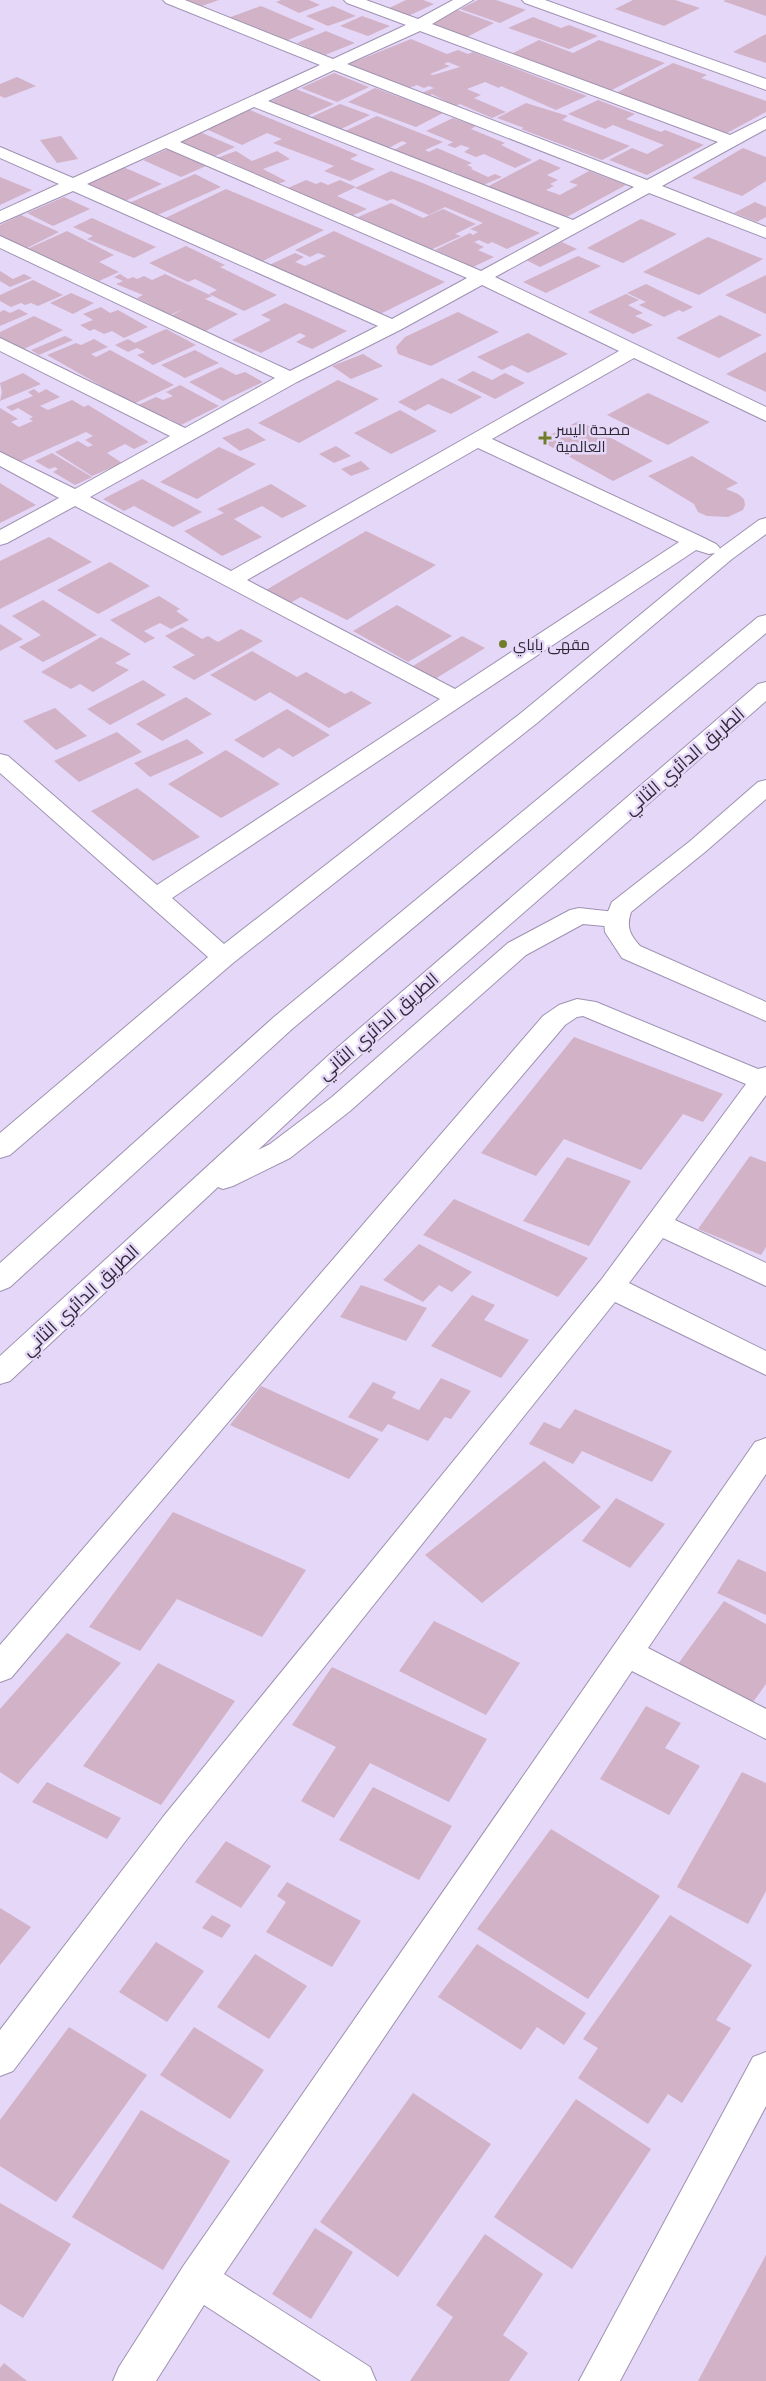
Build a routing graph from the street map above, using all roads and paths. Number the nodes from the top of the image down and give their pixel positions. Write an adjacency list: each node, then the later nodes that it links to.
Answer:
1 (171, 0): 6 (main road)
2 (352, 0): 5 (main road)
3 (465, 0): 5 (main road)
4 (530, 0): 7 (main road)
5 (419, 25): 6 (main road); 10 (main road)
6 (330, 64): 8 (main road); 14 (main road)
7 (766, 84)
8 (254, 101): 11 (main road); 16 (main road)
9 (766, 122): 10 (main road)
10 (732, 141): 14 (main road)
11 (166, 142): 13 (main road); 19 (main road)
12 (0, 152): 13 (main road)
13 (74, 184): 15 (main road); 20 (main road)
14 (650, 186): 16 (main road); 17 (main road)
15 (0, 218)
16 (574, 227): 19 (main road)
17 (766, 233)
18 (0, 240): 23 (main road)
19 (480, 277): 20 (main road); 22 (main road)
20 (393, 326): 23 (main road)
21 (0, 344): 25 (main road)
22 (633, 351): 24 (main road); 26 (main road)
23 (290, 378): 25 (main road)
24 (766, 415)
25 (185, 436): 28 (main road)
26 (477, 440): 31 (main road); 33 (main road)
27 (0, 458): 28 (main road)
28 (74, 497): 30 (main road); 33 (main road)
29 (766, 524): 32 (main road)
30 (0, 540)
31 (695, 541): 32 (main road); 36 (main road)
32 (725, 555): 41 (main road)
33 (231, 580): 36 (main road)
34 (766, 622): 48 (main road)
35 (766, 690): 45 (main road, الطريق الدائري الثاني)
36 (456, 699): 39 (main road)
37 (0, 761): 39 (main road)
38 (766, 787): 40 (main road)
39 (155, 898): 41 (main road)
40 (615, 919): 42 (main road); 45 (main road)
41 (224, 957): 44 (main road)
42 (766, 1012)
43 (764, 1078): 46 (main road); 54 (main road)
44 (0, 1148)
45 (197, 1191): 51 (main road, الطريق الدائري الثاني)
46 (657, 1224): 47 (main road); 49 (main road)
47 (766, 1275)
48 (0, 1280)
49 (611, 1287): 50 (main road); 56 (main road)
50 (766, 1364)
51 (0, 1373)
52 (766, 1450): 53 (main road)
53 (627, 1653): 55 (main road); 58 (main road)
54 (0, 1668)
55 (766, 1725)
56 (0, 2059)
57 (766, 2069): 61 (main road)
58 (198, 2279): 59 (main road); 60 (main road)
59 (133, 2381)
60 (356, 2381)
61 (599, 2381)

